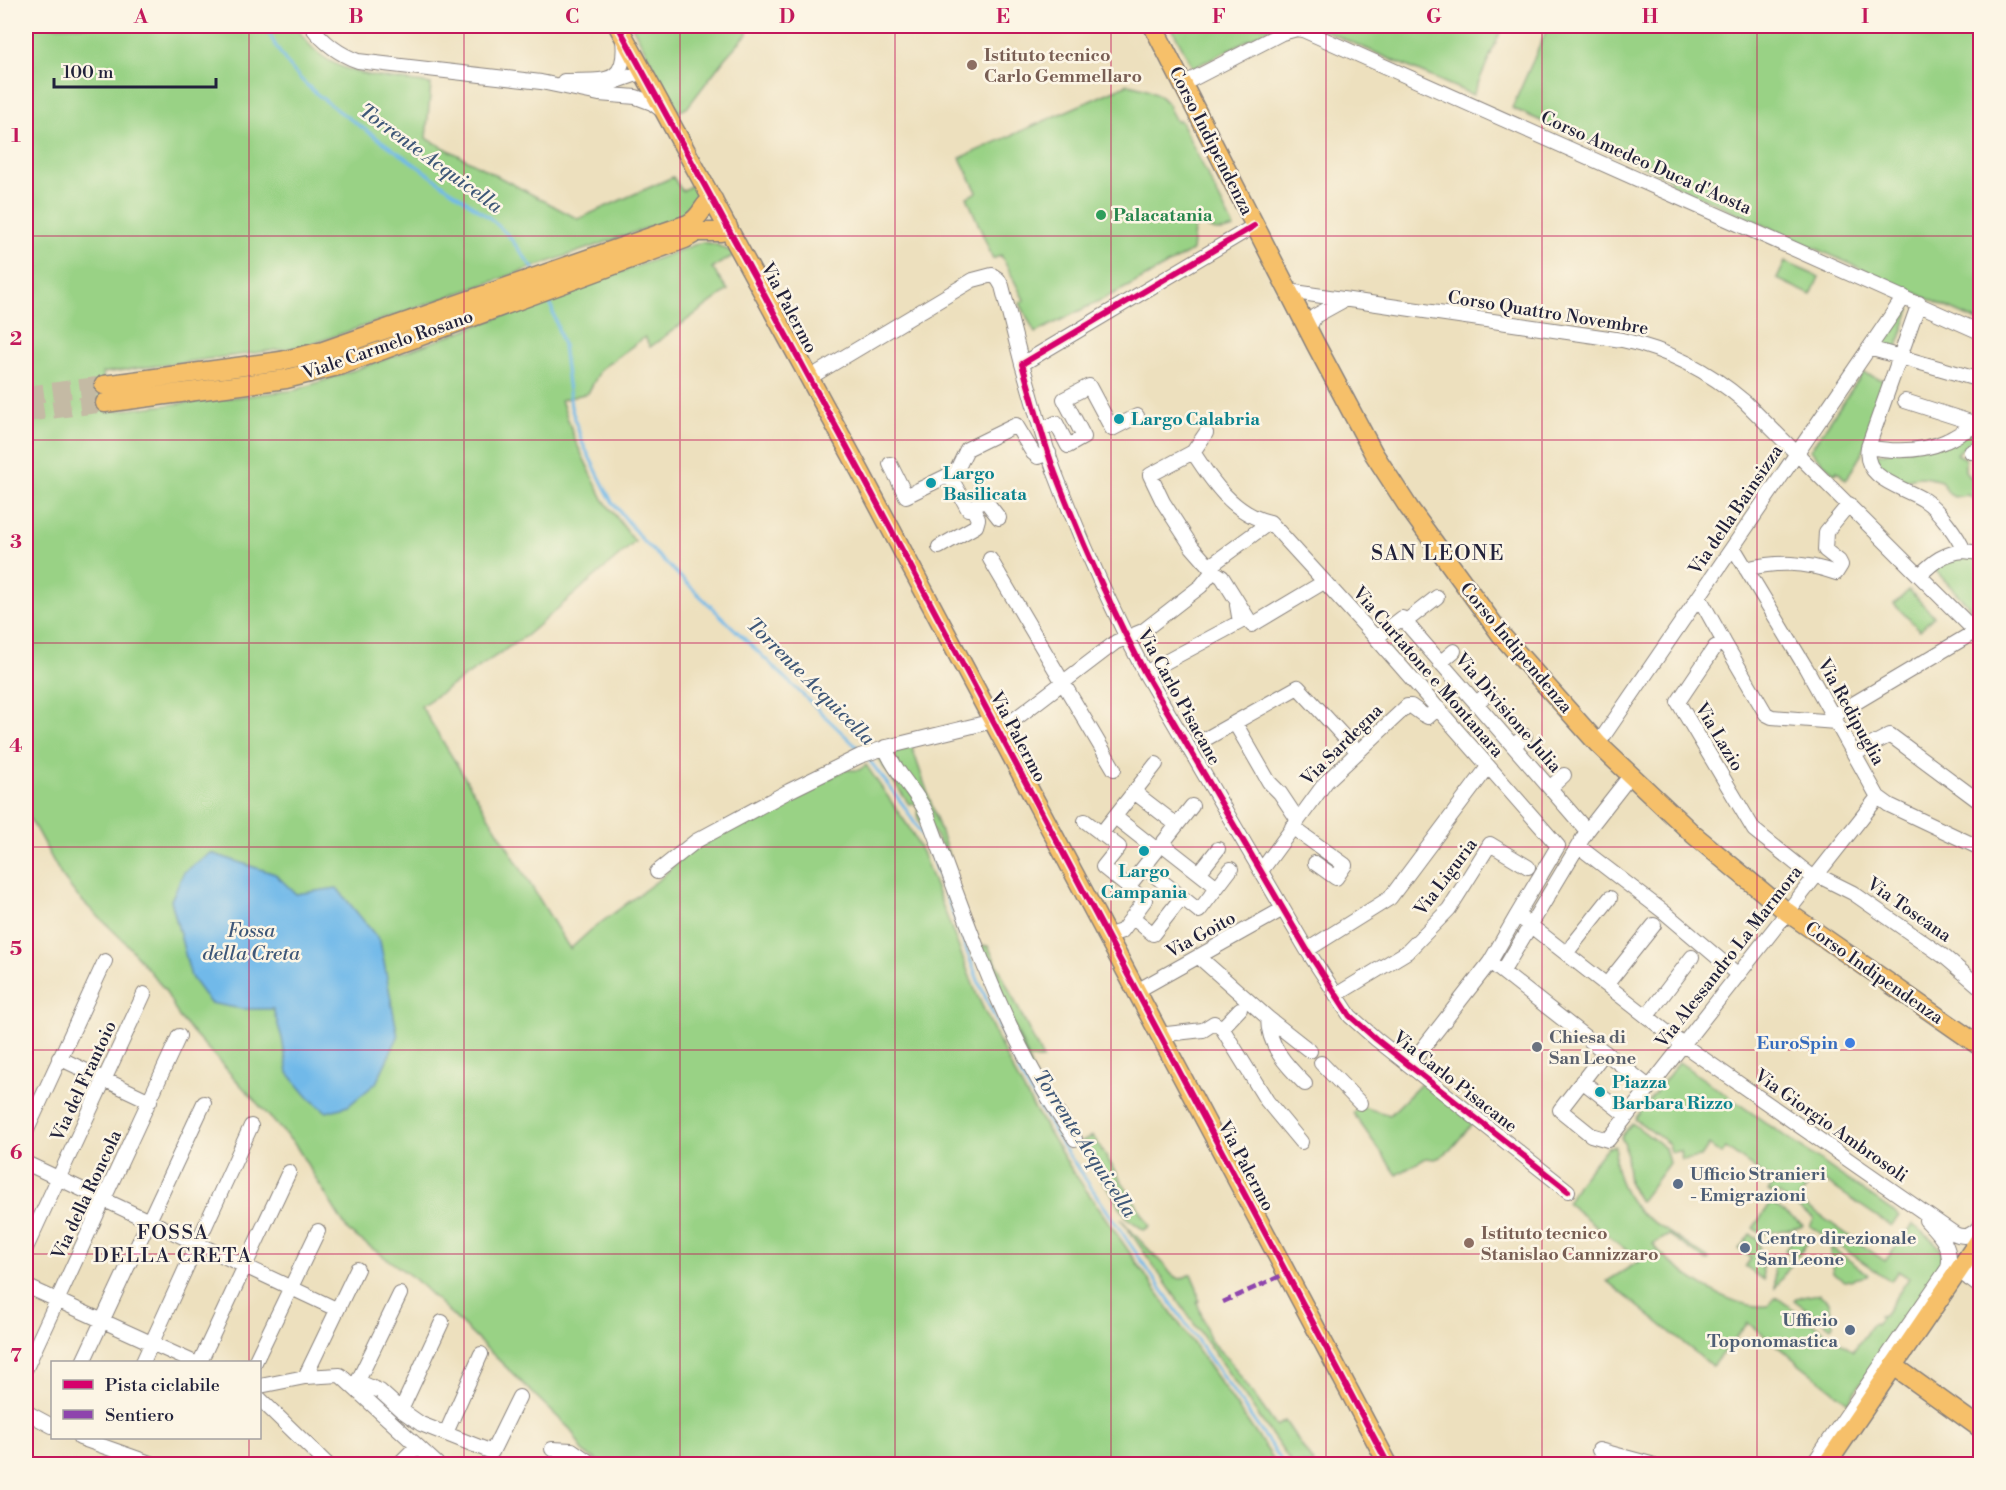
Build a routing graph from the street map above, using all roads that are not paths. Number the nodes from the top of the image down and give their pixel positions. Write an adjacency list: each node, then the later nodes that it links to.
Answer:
1 (311, 26): 6 (street)
2 (1153, 26): 7 (main road, Corso Indipendenza)
3 (620, 30): 4 (main road, Via Palermo); 5 (street)
4 (645, 76): 5 (street); 8 (street); 9 (main road, Via Palermo)
5 (562, 81): 6 (street)
6 (541, 82): 8 (street)
7 (1183, 84): 11 (main road, Corso Indipendenza); 17 (street, Corso Amedeo Duca d'Aosta)
8 (585, 90): 9 (street)
9 (666, 113): 10 (main road, Via Palermo)
10 (713, 199): 12 (main road, Via Palermo); 15 (main road)
11 (1254, 226): 16 (main road, Corso Indipendenza); 24 (street)
12 (728, 227): 13 (main road); 14 (main road, Via Palermo)
13 (685, 239): 14 (main road); 15 (main road)
14 (740, 249): 25 (main road, Via Palermo)
15 (566, 275): 27 (main road, Viale Carmelo Rosano)
16 (1288, 291): 18 (street, Corso Quattro Novembre); 20 (main road, Corso Indipendenza)
17 (1904, 297): 19 (street, Corso Amedeo Duca d'Aosta); 22 (street, Via della Bainsizza)
18 (1344, 300): 20 (street); 36 (street, Corso Quattro Novembre)
19 (1919, 303): 21 (street, Corso Amedeo Duca d'Aosta); 23 (street)
20 (1308, 330): 72 (main road, Corso Indipendenza)
21 (1980, 332)
22 (1869, 348): 23 (street); 36 (street, Via della Bainsizza)
23 (1900, 357): 26 (street); 33 (street)
24 (1022, 364): 25 (street, Via Carlo Pisacane); 31 (street, Via Carlo Pisacane)
25 (809, 378): 69 (main road, Via Palermo)
26 (1980, 380)
27 (104, 394)
28 (1905, 401): 30 (street)
29 (1137, 416): 31 (street)
30 (1980, 426): 33 (street)
31 (1042, 430): 35 (street, Via Carlo Pisacane)
32 (1206, 433): 34 (street)
33 (1868, 447): 45 (street)
34 (1193, 452): 42 (street); 48 (street)
35 (1049, 453): 38 (street); 58 (street, Via Carlo Pisacane)
36 (1797, 453): 39 (street, Corso Quattro Novembre); 44 (street, Via della Bainsizza)
37 (890, 464): 38 (street)
38 (954, 477): 40 (street)
39 (1849, 504): 49 (street); 50 (street, Corso Quattro Novembre)
40 (972, 507): 41 (street); 43 (street)
41 (999, 518)
42 (1270, 522): 48 (street); 51 (street, Via Curtatone e Montanara)
43 (939, 547)
44 (1733, 547): 49 (street, Via Redipuglia); 54 (street, Via della Bainsizza)
45 (1964, 551): 46 (street); 50 (street)
46 (1980, 553)
47 (990, 559): 63 (street)
48 (1211, 568): 52 (street); 58 (street)
49 (1746, 569): 67 (street, Via Redipuglia)
50 (1920, 575): 56 (street, Corso Quattro Novembre)
51 (1324, 582): 52 (street); 57 (street, Via Curtatone e Montanara)
52 (1235, 597): 62 (street)
53 (1437, 597): 55 (street)
54 (1699, 597): 59 (street); 72 (street, Via della Bainsizza)
55 (1404, 620): 57 (street); 61 (street, Via Divisione Julia)
56 (1978, 634): 67 (street)
57 (1376, 638): 66 (street, Via Curtatone e Montanara)
58 (1127, 639): 62 (street, Via Carlo Pisacane); 63 (street)
59 (1724, 642): 67 (street); 104 (street, Via Lazio)
60 (1454, 651): 61 (street)
61 (1440, 663): 65 (street, Via Divisione Julia)
62 (1145, 673): 101 (street, Via Carlo Pisacane)
63 (1064, 683): 69 (street); 79 (street)
64 (1488, 693): 65 (street)
65 (1476, 704): 73 (street, Via Divisione Julia)
66 (1438, 708): 75 (street, Via Sardegna); 78 (street, Via Curtatone e Montanara)
67 (1835, 719): 76 (street, Via Redipuglia)
68 (1235, 723): 71 (street); 75 (street); 89 (street)
69 (995, 726): 74 (street); 115 (main road, Via Palermo)
70 (1525, 735): 73 (street)
71 (1202, 741)
72 (1598, 744): 81 (main road, Corso Indipendenza)
73 (1513, 746): 82 (street, Via Divisione Julia)
74 (873, 752): 102 (street); 152 (street)
75 (1358, 753): 89 (street, Via Sardegna)
76 (1854, 754): 84 (street, Via Redipuglia); 85 (street)
77 (1156, 764): 83 (street)
78 (1488, 767): 111 (street, Via Curtatone e Montanara); 116 (street)
79 (1114, 769)
80 (1564, 775): 82 (street)
81 (1630, 776): 91 (street); 110 (main road, Corso Indipendenza)
82 (1550, 788): 91 (street, Via Divisione Julia)
83 (1134, 792): 87 (street); 90 (street)
84 (1878, 797): 95 (street, Via Redipuglia); 104 (street, Via Alessandro La Marmora)
85 (1980, 802)
86 (1192, 806): 90 (street)
87 (1115, 817): 92 (street); 94 (street)
88 (1085, 821): 92 (street)
89 (1295, 824): 97 (street); 101 (street, Via Sardegna)
90 (1177, 825): 94 (street)
91 (1587, 831): 93 (street)
92 (1101, 834): 105 (street)
93 (1578, 846): 113 (street); 123 (street)
94 (1160, 847): 98 (street); 103 (street)
95 (1980, 848)
96 (1218, 849): 103 (street)
97 (1315, 863)
98 (1144, 867): 105 (street); 107 (street)
99 (1528, 867): 128 (street, Via Liguria)
100 (1231, 869): 106 (street)
101 (1261, 871): 109 (street, Via Carlo Pisacane)
102 (657, 872)
103 (1199, 873): 106 (street)
104 (1816, 876): 110 (street, Via Alessandro La Marmora); 124 (street, Via Toscana)
105 (1128, 887): 112 (street)
106 (1217, 887): 107 (street)
107 (1182, 897): 112 (street)
108 (1610, 898): 117 (street)
109 (1283, 909): 116 (street, Via Carlo Pisacane); 118 (street, Via Goito)
110 (1787, 912): 123 (street, Via Alessandro La Marmora); 136 (main road, Corso Indipendenza)
111 (1517, 915): 113 (street, Via Giorgio Ambrosoli); 121 (street)
112 (1132, 917): 115 (street)
113 (1531, 924): 117 (street, Via Giorgio Ambrosoli); 122 (street)
114 (1654, 925): 125 (street)
115 (1106, 936): 126 (main road, Via Palermo)
116 (1307, 950): 128 (street, Via Carlo Pisacane)
117 (1567, 952): 125 (street, Via Giorgio Ambrosoli)
118 (1199, 957): 126 (street, Via Goito); 131 (street)
119 (1692, 957): 130 (street)
120 (105, 961): 139 (street)
121 (1490, 962): 122 (street); 141 (street)
122 (1503, 971): 138 (street)
123 (1737, 974): 135 (street, Via Alessandro La Marmora)
124 (1978, 982)
125 (1607, 984): 130 (street, Via Giorgio Ambrosoli)
126 (1136, 992): 133 (main road, Via Palermo)
127 (144, 994): 142 (street, Via del Frantoio)
128 (1336, 995): 141 (street, Via Carlo Pisacane)
129 (1240, 1009): 132 (street)
130 (1647, 1016): 135 (street, Via Giorgio Ambrosoli)
131 (1268, 1018): 137 (street); 144 (street)
132 (1222, 1028): 133 (street); 153 (street)
133 (1158, 1035): 206 (main road, Via Palermo)
134 (179, 1036): 146 (street, Via della Roncola)
135 (1682, 1044): 145 (street, Via Alessandro La Marmora); 159 (street, Via Giorgio Ambrosoli)
136 (1980, 1046)
137 (1310, 1051)
138 (1605, 1052): 143 (street); 145 (street)
139 (59, 1058): 142 (street); 151 (street)
140 (1321, 1063): 148 (street)
141 (1410, 1065): 157 (street, Via Carlo Pisacane)
142 (104, 1080): 146 (street); 156 (street, Via del Frantoio)
143 (1582, 1081): 149 (street); 149 (street, Via Alessandro La Marmora)
144 (1305, 1084)
145 (1649, 1087): 149 (street, Via Alessandro La Marmora)
146 (150, 1101): 158 (street, Via della Roncola)
147 (204, 1103): 160 (street)
148 (1360, 1103)
149 (1627, 1116)
150 (251, 1126): 164 (street)
151 (26, 1132)
152 (1075, 1139)
153 (1301, 1142)
154 (26, 1162): 156 (street)
155 (289, 1172): 167 (street)
156 (58, 1178): 158 (street); 165 (street, Via del Frantoio)
157 (1568, 1191)
158 (104, 1200): 160 (street); 173 (street, Via della Roncola)
159 (1912, 1205): 161 (street, Via Giorgio Ambrosoli); 208 (street)
160 (149, 1221): 164 (street); 175 (street)
161 (1980, 1226)
162 (318, 1231): 171 (street)
163 (1980, 1239): 169 (main road)
164 (197, 1244): 167 (street); 177 (street)
165 (26, 1248)
166 (1980, 1260): 169 (street)
167 (245, 1267): 171 (street); 182 (street)
168 (357, 1269): 174 (street)
169 (1969, 1279): 184 (main road)
170 (26, 1286): 173 (street)
171 (290, 1287): 174 (street); 183 (street)
172 (400, 1294): 187 (street)
173 (57, 1300): 175 (street); 185 (street, Via della Roncola)
174 (336, 1309): 186 (street)
175 (103, 1321): 177 (street); 179 (street)
176 (442, 1322): 191 (street)
177 (152, 1344): 180 (street); 181 (street)
178 (481, 1354): 195 (street)
179 (83, 1361)
180 (144, 1361)
181 (191, 1361)
182 (200, 1361)
183 (255, 1361)
184 (1894, 1366): 194 (main road); 209 (main road)
185 (26, 1368)
186 (305, 1377): 187 (street); 188 (street)
187 (356, 1384): 191 (street); 198 (street)
188 (261, 1386)
189 (519, 1397): 195 (street)
190 (261, 1400): 202 (street)
191 (401, 1410): 195 (street)
192 (26, 1412): 193 (street)
193 (51, 1425)
194 (1980, 1428)
195 (446, 1433)
196 (90, 1439): 197 (street)
197 (106, 1442): 201 (street)
198 (417, 1446): 203 (street); 204 (street)
199 (552, 1449): 205 (street)
200 (1599, 1450): 207 (street)
201 (153, 1464)
202 (327, 1464)
203 (399, 1464)
204 (437, 1464)
205 (592, 1464)
206 (1388, 1464)
207 (1651, 1464)
208 (1813, 1464)
209 (1827, 1464)

